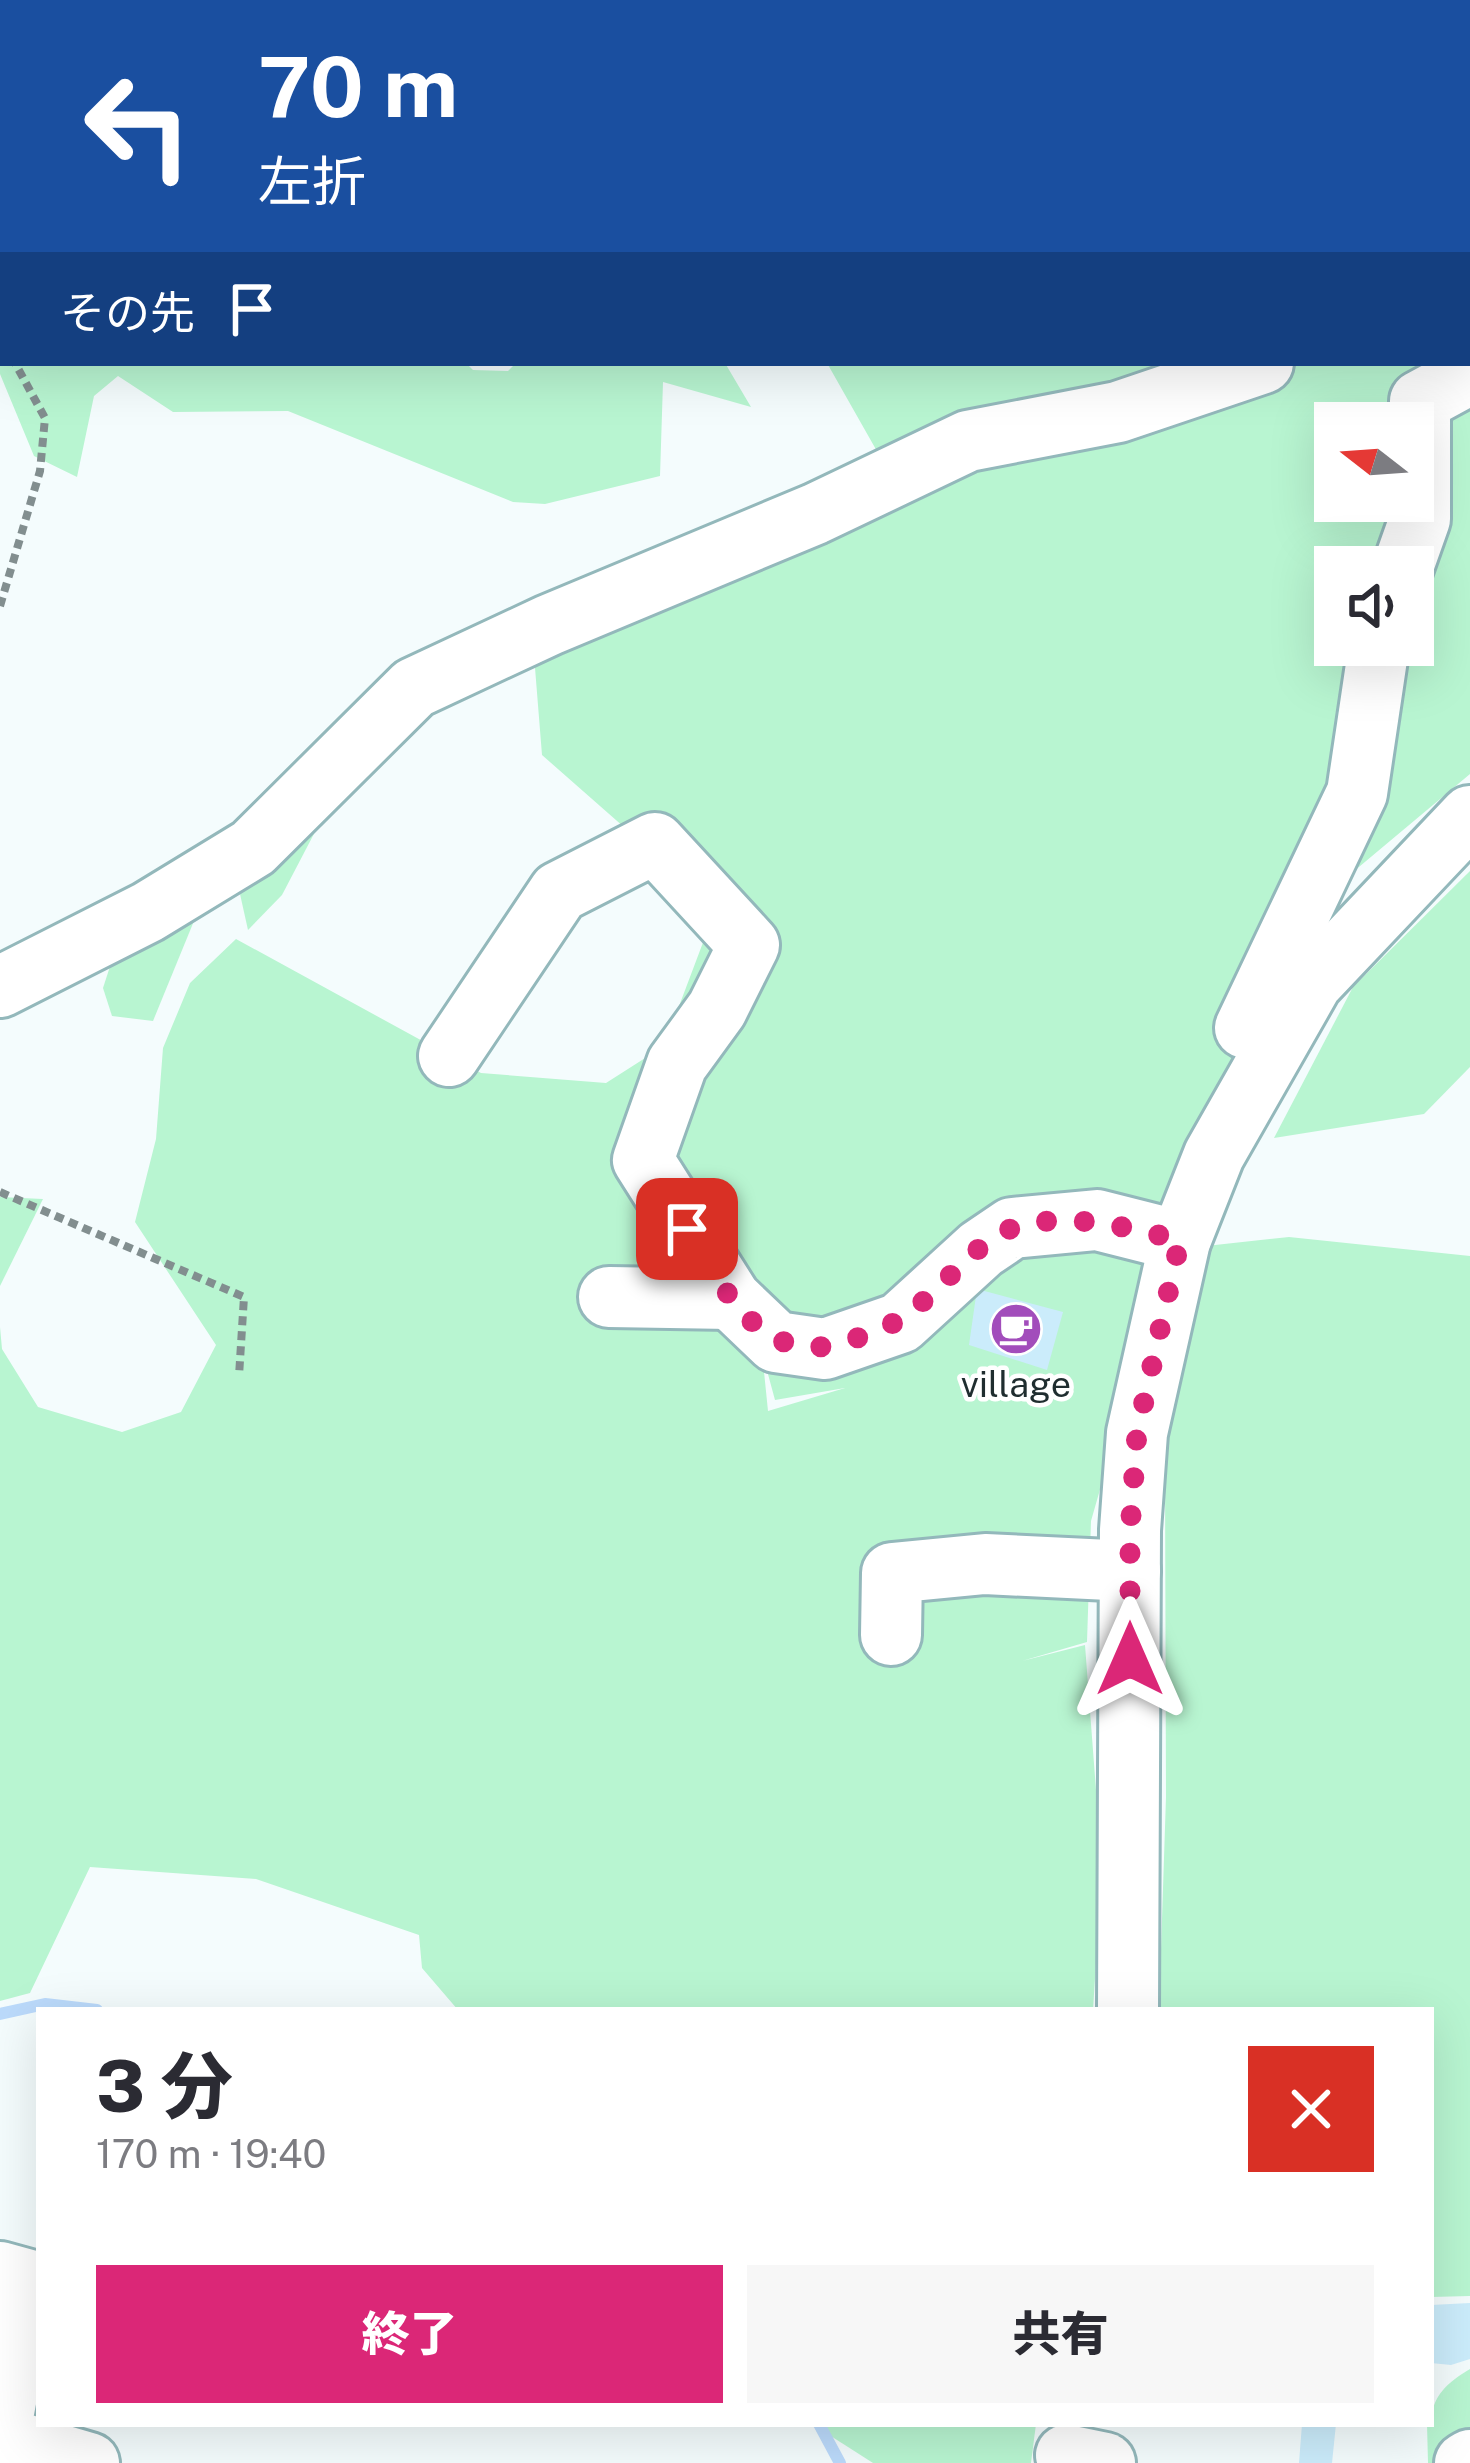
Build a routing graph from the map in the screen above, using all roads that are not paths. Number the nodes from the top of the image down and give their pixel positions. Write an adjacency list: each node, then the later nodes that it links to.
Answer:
1 (1254, 366): 6 (street)
2 (1470, 374): 3 (street)
3 (1410, 546)
4 (1376, 666): 8 (street)
5 (1470, 816): 8 (street)
6 (0, 987)
7 (449, 1056): 11 (street)
8 (1214, 1155): 9 (street)
9 (1180, 1240): 11 (street); 12 (street)
10 (609, 1297): 11 (street)
11 (731, 1300)
12 (1130, 1571): 13 (street); 14 (street)
13 (891, 1635)
14 (1128, 2007)
15 (0, 2272): 16 (street)
16 (0, 2435): 17 (street)
17 (89, 2463)

